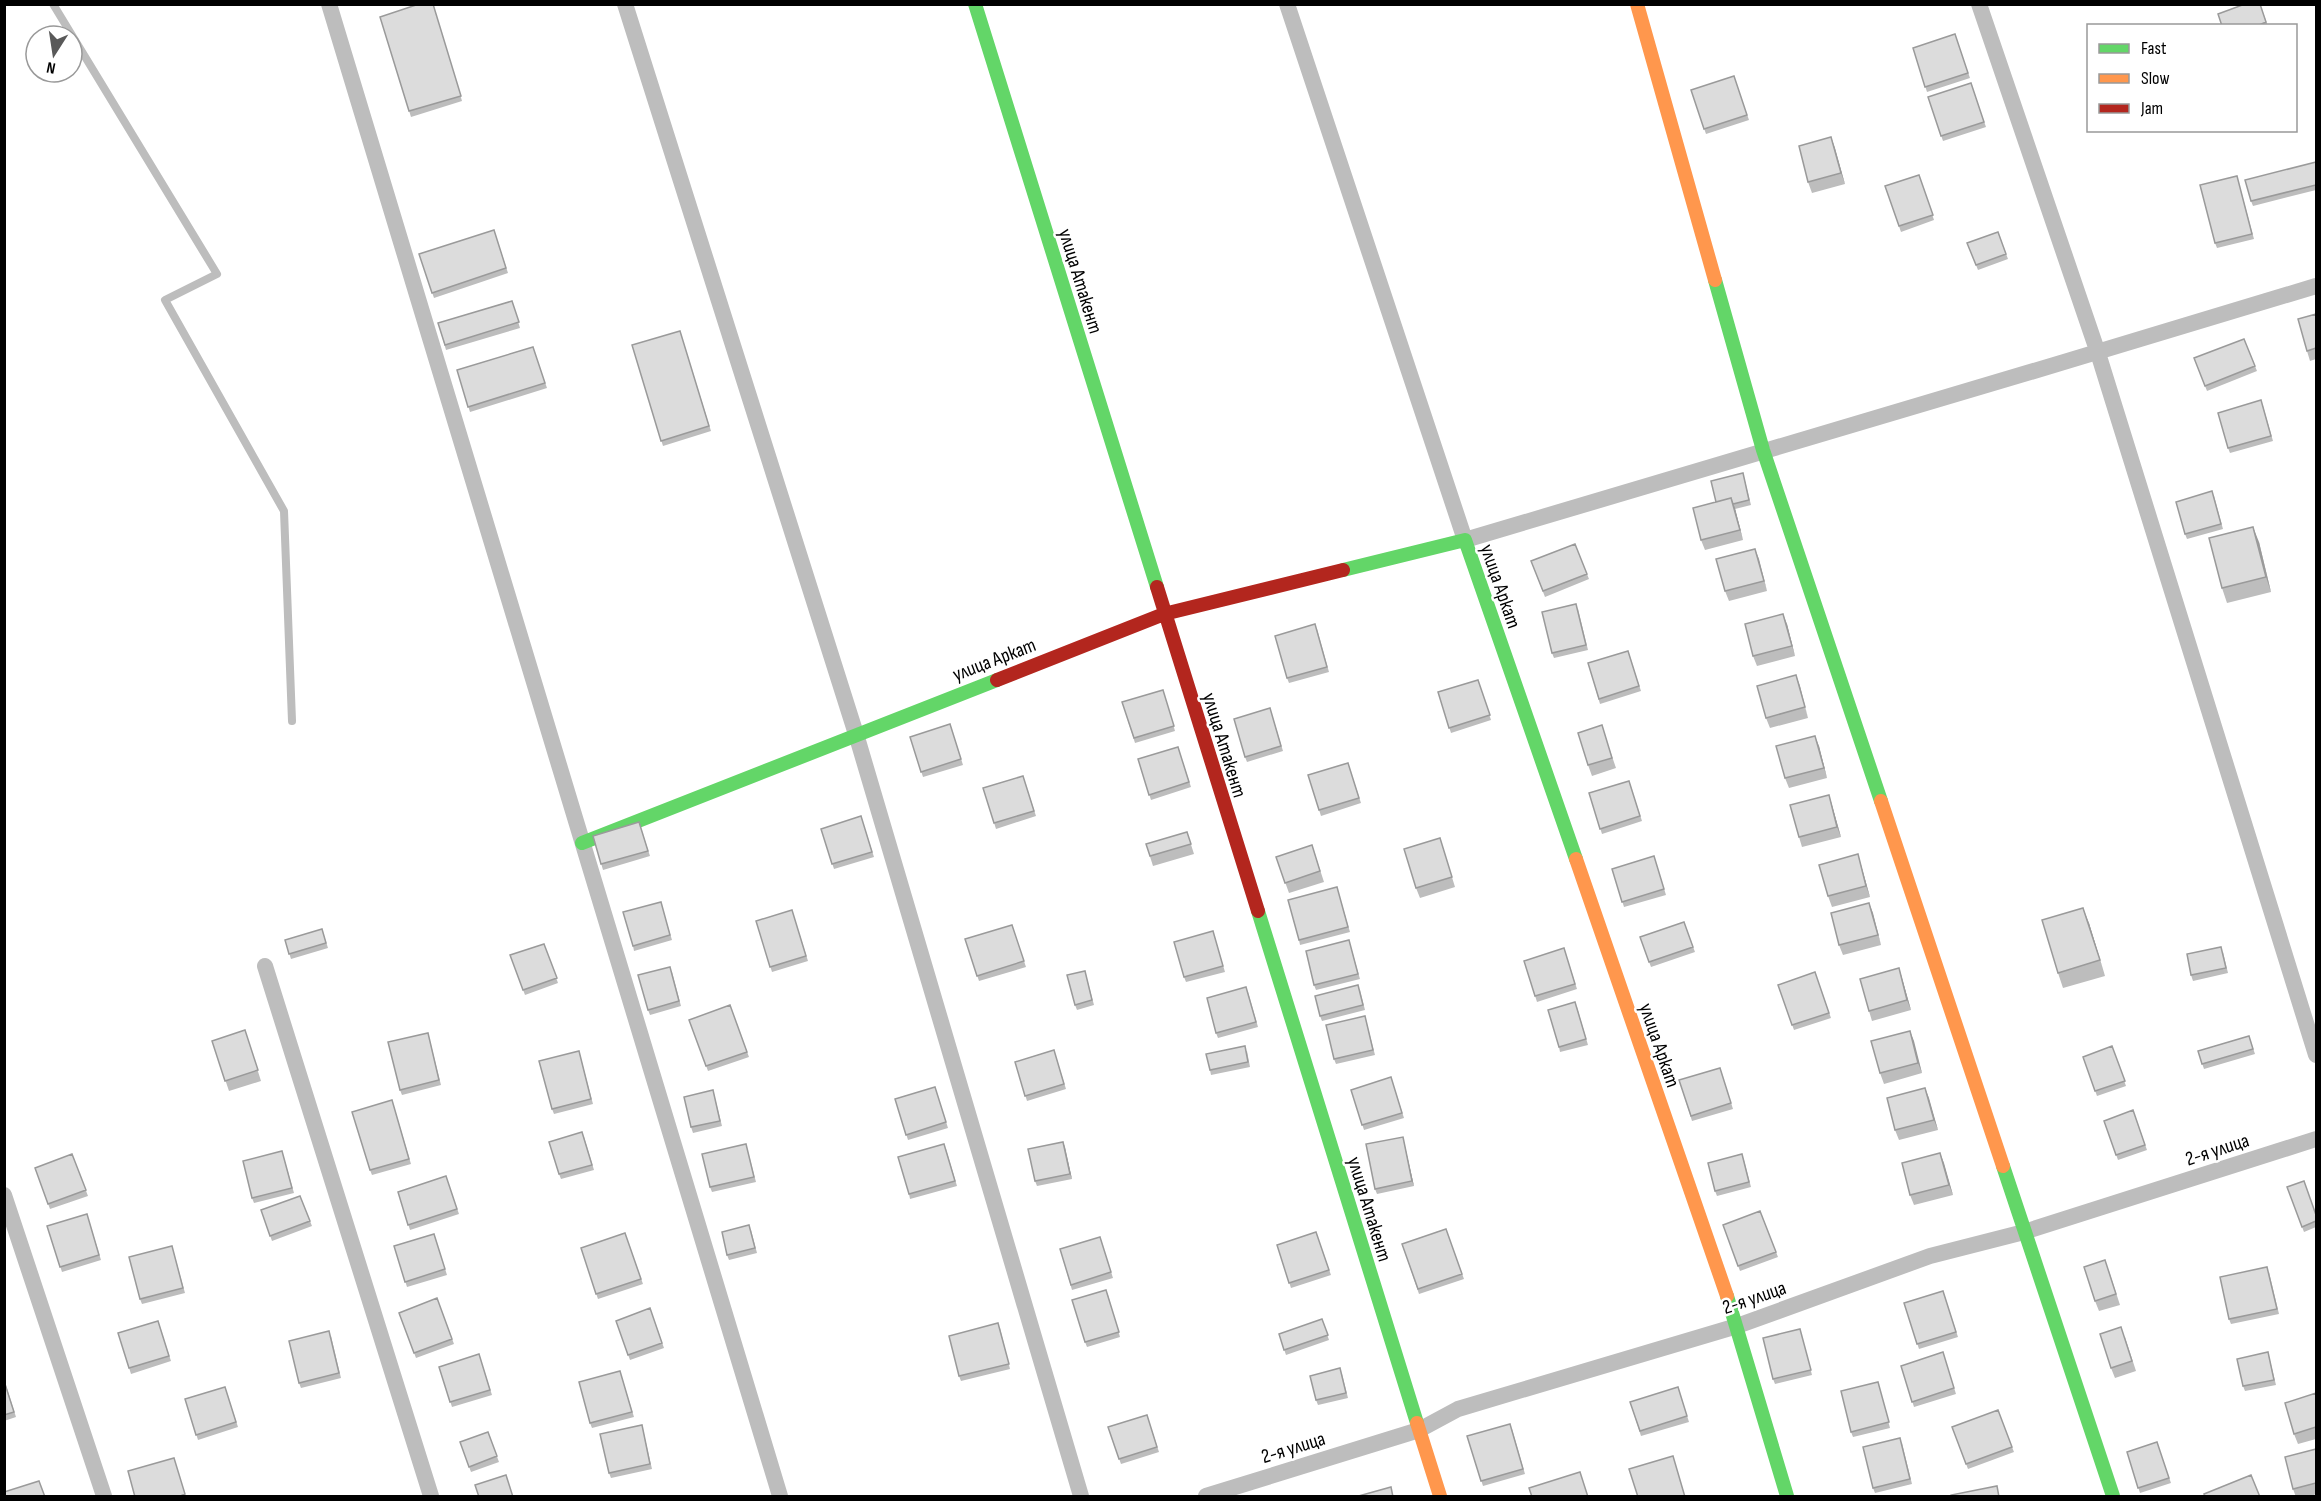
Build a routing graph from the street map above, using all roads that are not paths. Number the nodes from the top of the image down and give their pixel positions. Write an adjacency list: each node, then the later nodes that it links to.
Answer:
1 (53, 4): 13 (lane)
2 (329, 4): 15 (street)
3 (625, 4): 14 (street)
4 (975, 4): 12 (street, улица Атакент)
5 (1287, 4): 11 (street)
6 (1637, 4): 10 (street)
7 (1980, 4): 9 (street)
8 (2316, 286): 9 (street)
9 (2098, 353): 10 (street); 17 (street)
10 (1763, 450): 11 (street); 20 (street)
11 (1465, 540): 12 (street, улица Аркат); 21 (street, улица Аркат)
12 (1164, 614): 14 (street, улица Аркат); 22 (street, улица Атакент)
13 (292, 721)
14 (856, 734): 15 (street, улица Аркат); 26 (street)
15 (582, 843): 25 (street)
16 (265, 966): 24 (street)
17 (2316, 1054)
18 (2316, 1139): 20 (street, 2-я улица)
19 (4, 1195): 23 (street)
20 (2024, 1232): 21 (street, 2-я улица); 30 (street)
21 (1737, 1326): 22 (street, 2-я улица); 29 (street, улица Аркат)
22 (1419, 1430): 27 (street, 2-я улица); 28 (street, улица Атакент)
23 (104, 1497)
24 (431, 1497)
25 (780, 1497)
26 (1082, 1497)
27 (1206, 1497)
28 (1440, 1497)
29 (1787, 1497)
30 (2113, 1497)

